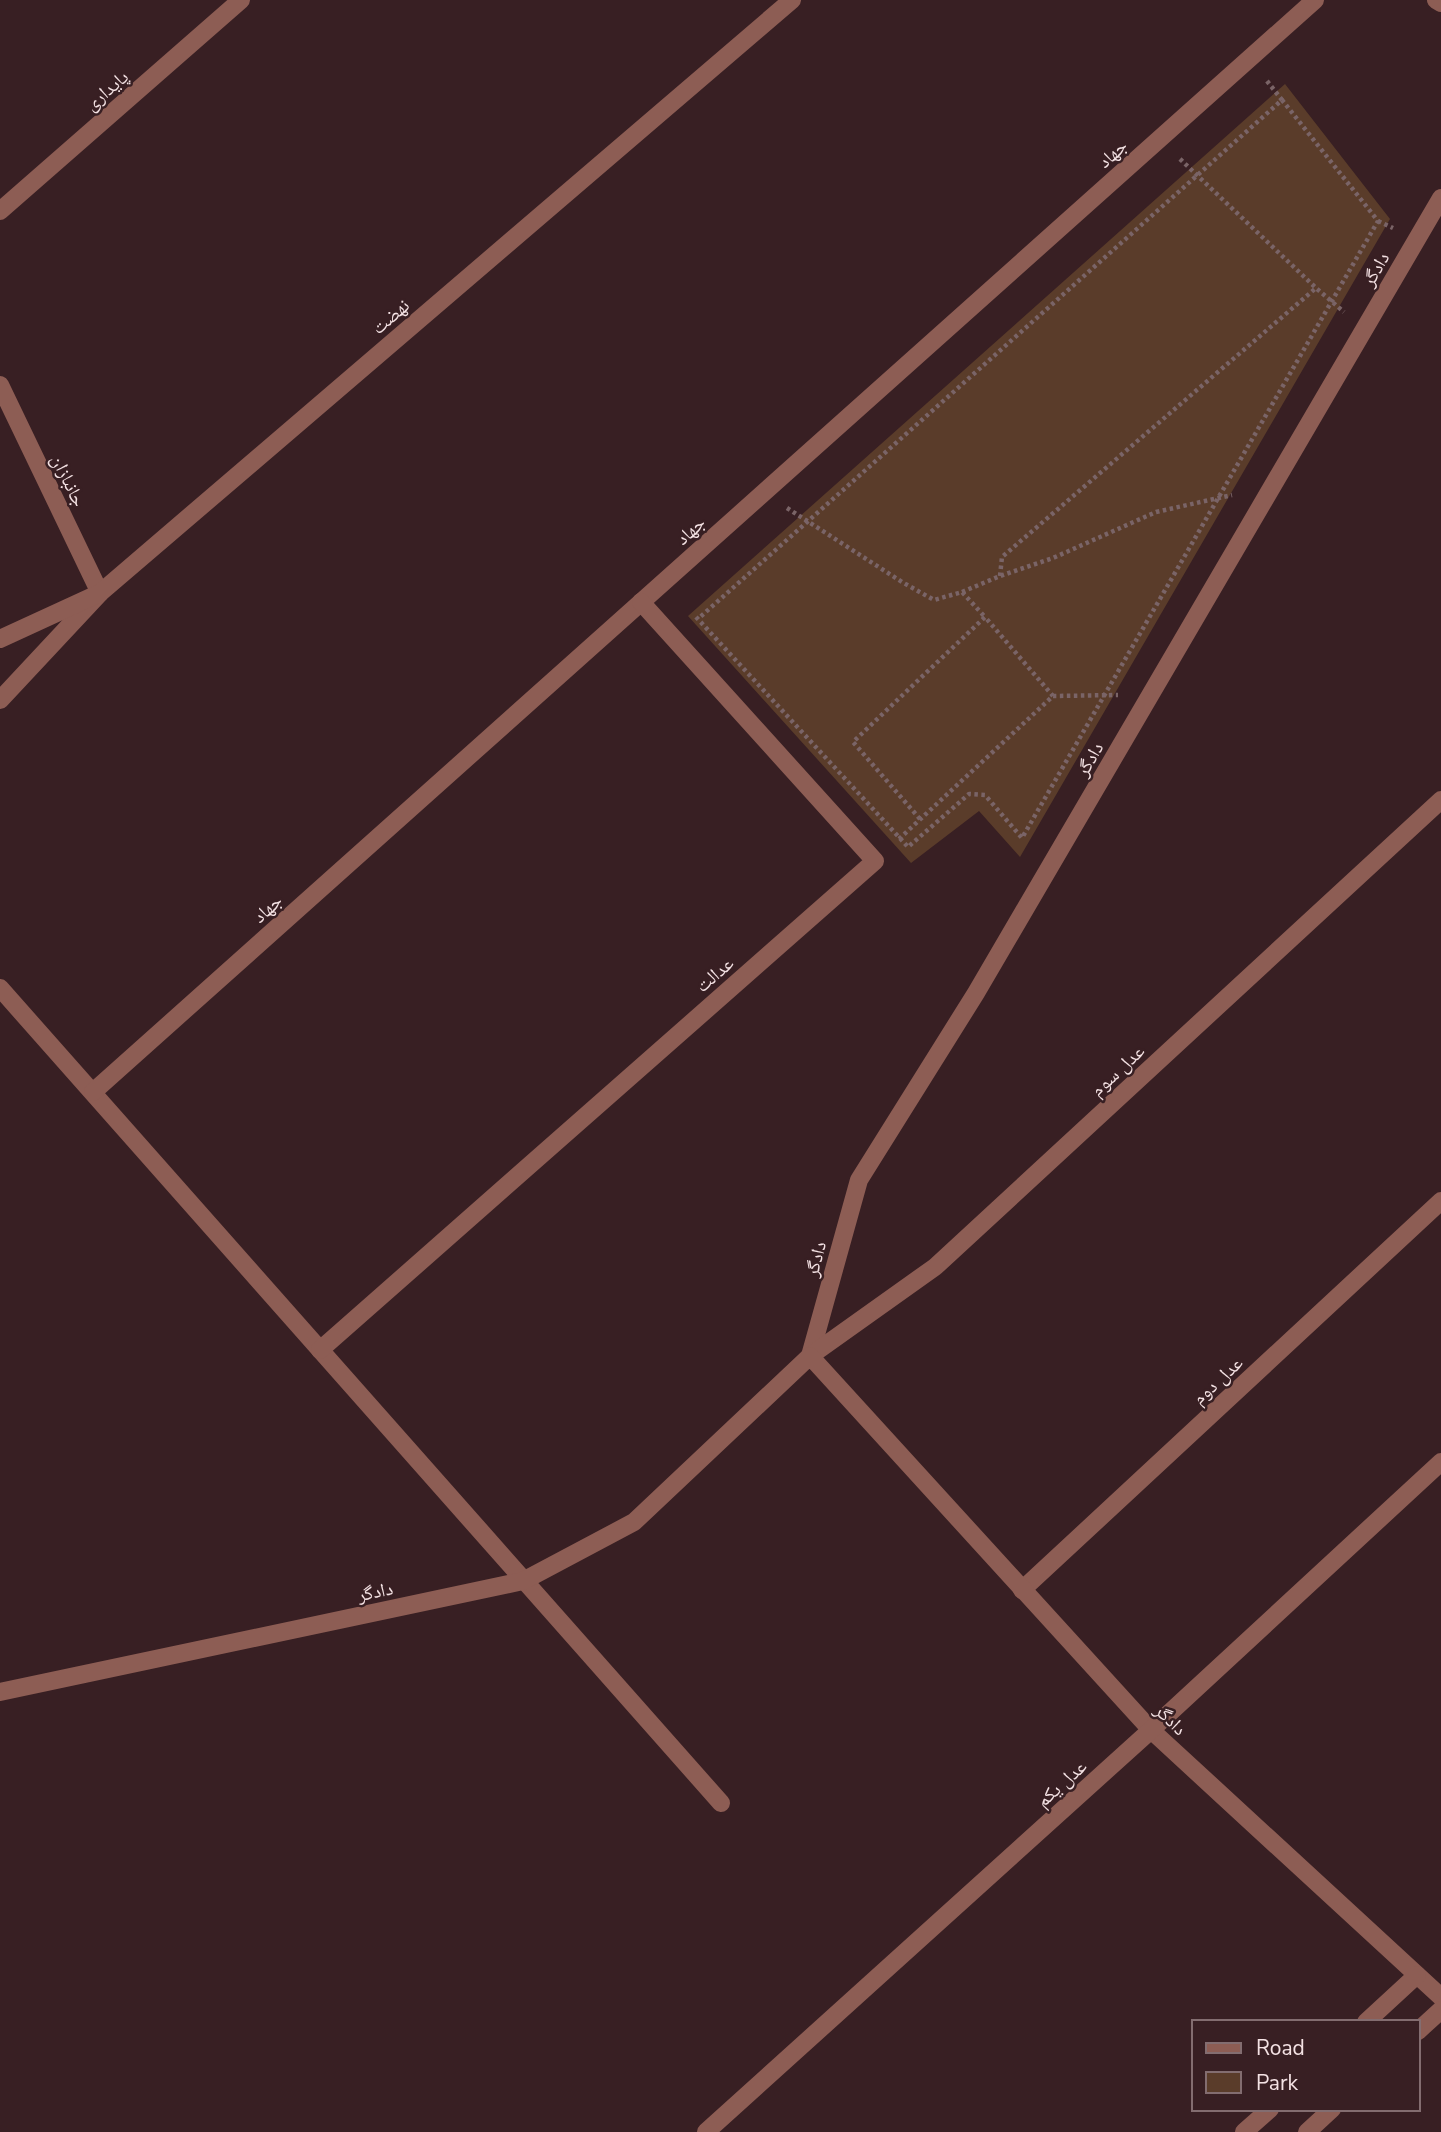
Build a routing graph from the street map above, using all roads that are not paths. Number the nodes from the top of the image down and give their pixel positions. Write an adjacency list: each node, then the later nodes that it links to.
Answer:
1 (241, 0): 7 (street, پایداری)
2 (792, 0): 9 (street, نهضت)
3 (1315, 0): 10 (street, جهاد)
4 (1436, 0): 5 (street)
5 (1441, 3)
6 (1441, 198): 18 (street, دادگر)
7 (0, 211)
8 (0, 385): 9 (street, جانبازان)
9 (100, 593): 11 (street, نهضت); 12 (street)
10 (642, 602): 15 (street, جهاد); 17 (street, عدالت)
11 (0, 639)
12 (0, 700)
13 (1441, 800): 18 (street, عدل سوم)
14 (0, 988): 15 (street)
15 (93, 1093): 17 (street)
16 (1441, 1201): 21 (street, عدل دوم)
17 (320, 1350): 20 (street)
18 (810, 1356): 20 (street, دادگر); 21 (street, دادگر)
19 (1441, 1462): 23 (street, عدل یکم)
20 (523, 1581): 22 (street, دادگر); 24 (street)
21 (1022, 1590): 23 (street, دادگر)
22 (0, 1692)
23 (1151, 1730): 25 (street, دادگر); 32 (street, عدل یکم)
24 (721, 1803)
25 (1417, 1975): 26 (street, دادگر); 28 (street)
26 (1441, 1997)
27 (1441, 2010): 29 (street)
28 (1368, 2020)
29 (1420, 2029)
30 (1268, 2111): 33 (street)
31 (1330, 2111): 34 (street)
32 (706, 2132)
33 (1244, 2132)
34 (1307, 2132)

